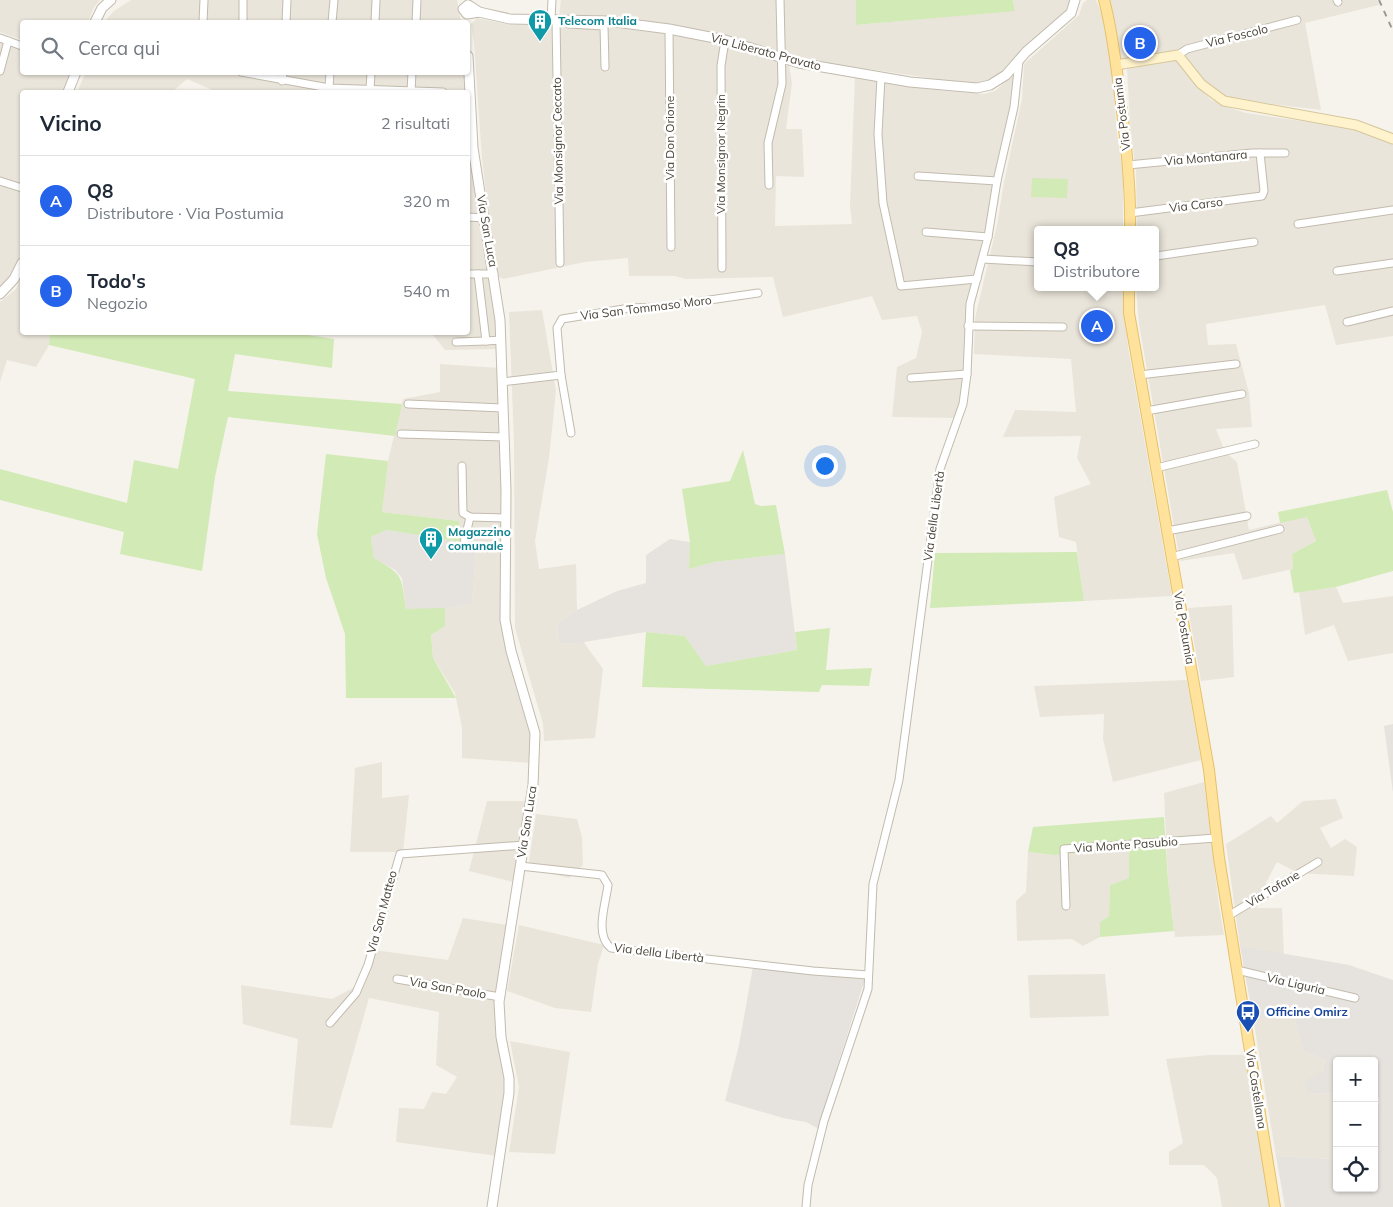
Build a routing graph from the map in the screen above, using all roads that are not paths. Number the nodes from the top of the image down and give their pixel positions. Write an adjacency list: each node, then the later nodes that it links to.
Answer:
1 (111, 0): 13 (street)
2 (204, 0): 14 (street)
3 (244, 0): 15 (street)
4 (287, 0): 16 (street)
5 (334, 0): 17 (street)
6 (376, 0): 18 (street)
7 (417, 0): 19 (street)
8 (552, 0): 22 (street, Via Monsignor Ceccato)
9 (780, 0): 29 (street)
10 (1075, 0): 30 (street, Via Liberato Pravato)
11 (1104, 0): 31 (main road, Via Postumia)
12 (468, 7): 20 (street); 22 (street, Via Liberato Pravato)
13 (96, 20)
14 (203, 20)
15 (243, 20)
16 (286, 20)
17 (332, 20)
18 (375, 20)
19 (416, 20)
20 (466, 20)
21 (1297, 20): 28 (street, Via Foscolo)
22 (554, 21): 23 (street, Via Liberato Pravato); 32 (street); 71 (street, Via Monsignor Ceccato)
23 (669, 30): 25 (street, Via Liberato Pravato); 67 (street, Via Don Orione)
24 (0, 38): 26 (street)
25 (725, 40): 29 (street, Via Liberato Pravato); 74 (street, Via Monsignor Negrin)
26 (8, 41): 27 (street); 33 (street)
27 (20, 45)
28 (1178, 55): 31 (main road); 49 (main road)
29 (783, 58): 41 (street, Via Liberato Pravato); 56 (street)
30 (1019, 61): 41 (street, Via Liberato Pravato); 55 (street, Via della Libertà)
31 (1116, 65): 52 (main road, Via Postumia)
32 (605, 67)
33 (0, 71)
34 (75, 75): 44 (street)
35 (251, 75): 42 (street)
36 (283, 75): 42 (street)
37 (330, 75): 43 (street)
38 (371, 75): 45 (street)
39 (412, 75): 46 (street)
40 (469, 75): 47 (street, Via San Luca)
41 (881, 77): 79 (street)
42 (282, 81): 43 (street)
43 (329, 88): 45 (street)
44 (69, 90)
45 (370, 90)
46 (411, 90)
47 (469, 90)
48 (470, 107): 61 (street, Via San Luca)
49 (1393, 139)
50 (1260, 153): 51 (street, Via Montanara); 52 (street, Via Montanara); 59 (street, Via Carso)
51 (1285, 153)
52 (1128, 165): 59 (main road, Via Postumia)
53 (918, 176): 55 (street)
54 (0, 181): 57 (street)
55 (997, 181): 65 (street, Via della Libertà)
56 (769, 185)
57 (20, 187)
58 (1393, 210): 62 (street)
59 (1130, 213): 63 (main road, Via Postumia)
60 (470, 218): 61 (street)
61 (484, 218): 78 (street, Via San Luca)
62 (1298, 224)
63 (1130, 226)
64 (926, 232): 65 (street)
65 (988, 237): 69 (street, Via della Libertà)
66 (1254, 242): 68 (street)
67 (671, 247)
68 (1159, 256)
69 (983, 260): 70 (street); 79 (street, Via della Libertà)
70 (1034, 262)
71 (560, 263)
72 (1393, 263): 75 (street)
73 (20, 267): 82 (street)
74 (722, 268)
75 (1336, 271)
76 (470, 274): 77 (street)
77 (478, 274): 78 (street); 88 (street)
78 (494, 274): 87 (street, Via San Luca)
79 (977, 279): 85 (street, Via della Libertà)
80 (1129, 291): 93 (main road, Via Postumia)
81 (758, 293): 92 (street, Via San Tommaso Moro)
82 (0, 294)
83 (1393, 311): 84 (street)
84 (1347, 322)
85 (968, 326): 86 (street); 91 (street, Via della Libertà)
86 (1063, 327)
87 (500, 340): 88 (street); 95 (street, Via San Luca)
88 (486, 341): 89 (street)
89 (456, 342)
90 (1236, 364): 93 (street)
91 (967, 374): 94 (street); 120 (street, Via della Libertà)
92 (561, 375): 95 (street); 100 (street, Via San Tommaso Moro)
93 (1139, 375): 99 (main road, Via Postumia)
94 (911, 378)
95 (502, 382): 98 (street, Via San Luca)
96 (1242, 394): 99 (street)
97 (408, 404): 98 (street)
98 (503, 408): 102 (street, Via San Luca)
99 (1146, 411): 105 (main road, Via Postumia)
100 (571, 433)
101 (401, 434): 102 (street)
102 (504, 437): 108 (street, Via San Luca)
103 (1255, 444): 105 (street)
104 (462, 466): 107 (street)
105 (1156, 468): 110 (main road, Via Postumia)
106 (1247, 516): 110 (street)
107 (470, 517): 108 (street); 111 (street)
108 (505, 518): 114 (street, Via San Luca)
109 (1280, 529): 112 (street)
110 (1166, 531): 112 (main road, Via Postumia)
111 (464, 543)
112 (1171, 557): 113 (main road, Via Postumia)
113 (1216, 838): 117 (street, Via Monte Pasubio); 118 (main road, Via Postumia)
114 (524, 845): 116 (street, Via San Luca); 124 (street, Via San Matteo)
115 (1318, 862): 118 (street, Via Tofane)
116 (520, 866): 120 (street, Via della Libertà); 122 (street, Via San Luca)
117 (1066, 906)
118 (1228, 916): 119 (main road, Via Postumia)
119 (1237, 970): 123 (street, Via Liguria); 127 (main road, Via Castellana)
120 (868, 975): 126 (street, Via della Libertà)
121 (397, 978): 122 (street, Via San Paolo)
122 (500, 996): 125 (street, Via San Luca)
123 (1355, 998)
124 (330, 1023)
125 (492, 1207)
126 (806, 1207)
127 (1275, 1207)

